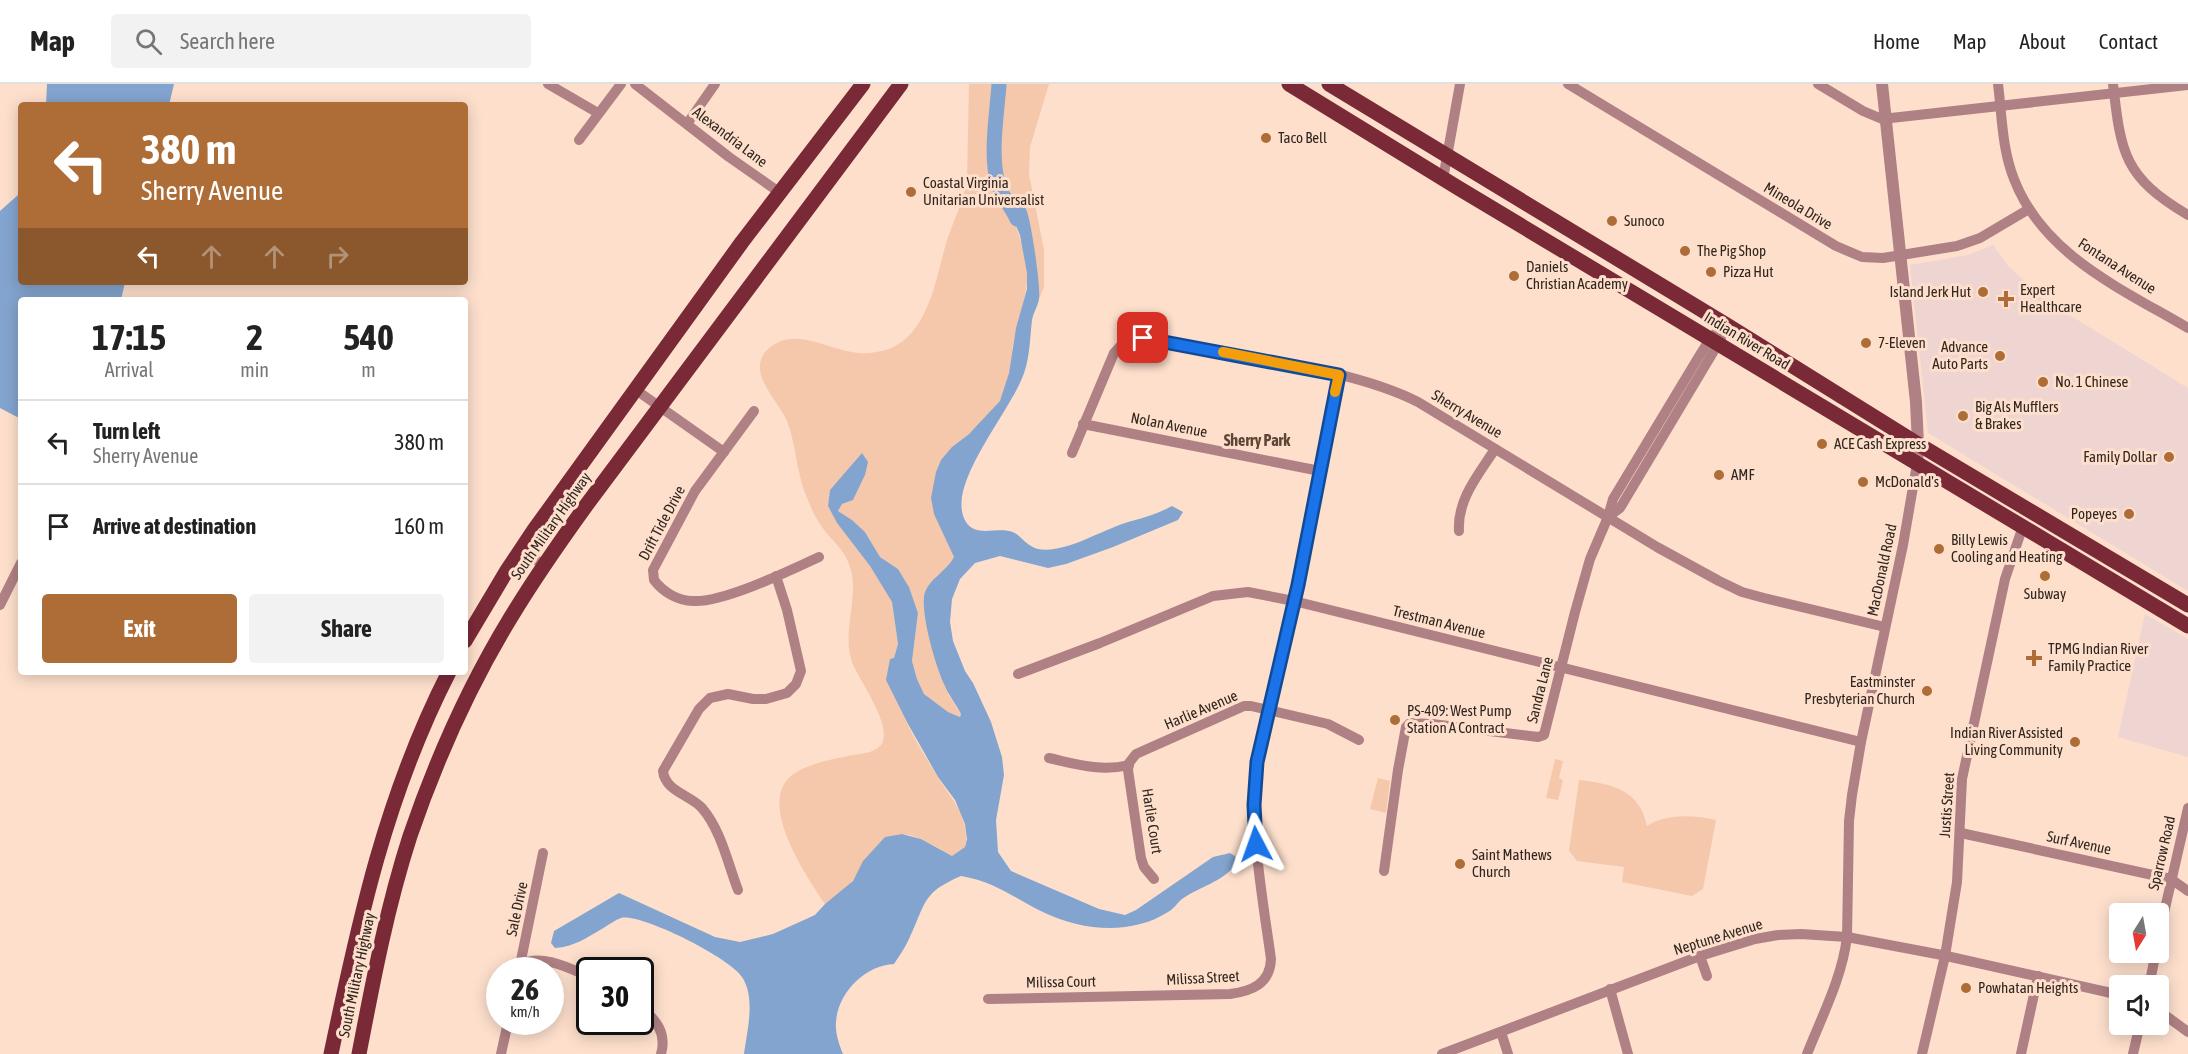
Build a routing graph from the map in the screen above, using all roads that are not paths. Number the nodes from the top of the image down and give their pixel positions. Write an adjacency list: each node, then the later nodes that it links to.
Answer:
1 (548, 84): 18 (street)
2 (621, 84): 18 (street)
3 (635, 84): 20 (street, Alexandria Lane)
4 (715, 84): 20 (street)
5 (863, 84): 24 (main road, South Military Highway)
6 (901, 84): 33 (main road, South Military Highway)
7 (1289, 84): 23 (main road, Indian River Road)
8 (1329, 84): 15 (main road, Indian River Road)
9 (1461, 84): 22 (street)
10 (1570, 84): 27 (street, Mineola Drive)
11 (1818, 84): 19 (street)
12 (1882, 84): 19 (street, MacDonald Road)
13 (1998, 84): 17 (street, Fontana Avenue)
14 (2188, 85): 16 (street)
15 (1347, 89): 22 (main road, Indian River Road)
16 (2113, 89): 17 (street); 26 (street)
17 (2001, 105): 19 (street); 25 (street, Fontana Avenue)
18 (598, 113): 21 (street)
19 (1886, 119): 27 (street, MacDonald Road)
20 (687, 124): 24 (street, Alexandria Lane)
21 (579, 140)
22 (1447, 156): 23 (street); 28 (main road, Indian River Road)
23 (1443, 179): 30 (main road, Indian River Road)
24 (778, 192): 32 (main road, South Military Highway)
25 (2029, 209): 27 (street, Mineola Drive); 29 (street, Fontana Avenue)
26 (2188, 215)
27 (1900, 255): 36 (street, MacDonald Road)
28 (1725, 324): 30 (street, Sandra Lane); 36 (main road, Indian River Road)
29 (2188, 328)
30 (1715, 342): 40 (main road, Indian River Road); 42 (street, Sandra Lane)
31 (1339, 375): 35 (street, Sherry Avenue); 37 (street, Sherry Avenue); 41 (street, Milissa Street)
32 (636, 390): 33 (street); 45 (main road, South Military Highway)
33 (660, 408): 38 (street); 47 (main road, South Military Highway)
34 (754, 411): 38 (street, Drift Tide Drive)
35 (1083, 424): 39 (street, Sherry Avenue); 41 (street, Nolan Avenue)
36 (1918, 444): 40 (street, MacDonald Road); 52 (main road, Indian River Road)
37 (1496, 449): 42 (street, Sherry Avenue); 44 (street)
38 (724, 452): 49 (street, Drift Tide Drive)
39 (1072, 453)
40 (1917, 464): 43 (main road, Indian River Road); 54 (street, MacDonald Road)
41 (1320, 471): 50 (street, Milissa Street)
42 (1608, 517): 54 (street, Sherry Avenue); 56 (street, Sandra Lane)
43 (2023, 526): 53 (main road, Indian River Road); 65 (street, Justis Street)
44 (1459, 531)
45 (520, 550): 47 (street); 55 (main road, South Military Highway)
46 (819, 557): 49 (street, Drift Tide Drive)
47 (544, 565): 90 (main road, South Military Highway)
48 (18, 568): 51 (street)
49 (776, 576): 70 (street)
50 (1294, 601): 56 (street, Trestman Avenue); 57 (street, Trestman Avenue); 59 (street, Milissa Street)
51 (0, 605)
52 (2188, 605)
53 (2188, 626)
54 (1885, 627): 61 (street, MacDonald Road)
55 (468, 636)
56 (1561, 668): 61 (street, Trestman Avenue); 67 (street, Sandra Lane)
57 (1018, 674)
58 (448, 675): 89 (main road, South Military Highway)
59 (1268, 709): 60 (street, Harlie Avenue); 63 (street, Harlie Avenue); 81 (street, Milissa Street)
60 (1359, 740)
61 (1861, 742): 73 (street, MacDonald Road)
62 (1049, 758): 63 (street)
63 (1129, 765): 68 (street, Harlie Court)
64 (2188, 808): 69 (street, Sparrow Road)
65 (1960, 833): 69 (street, Surf Avenue); 75 (street, Justis Street)
66 (543, 853): 76 (street, Sale Drive)
67 (1384, 871)
68 (1154, 879)
69 (2171, 879): 71 (street, Surf Avenue); 72 (street, Sparrow Road)
70 (738, 890)
71 (2188, 891)
72 (2166, 903)
73 (1847, 937): 74 (street, Neptune Avenue); 75 (street, Neptune Avenue); 96 (street, MacDonald Road)
74 (1700, 956): 77 (street); 79 (street, Neptune Avenue)
75 (1945, 956): 78 (street, Neptune Avenue); 97 (street, Justis Street)
76 (522, 957)
77 (1707, 976)
78 (2038, 976): 80 (street, Neptune Avenue); 98 (street)
79 (1610, 989): 85 (street, Neptune Avenue); 95 (street)
80 (2109, 992)
81 (1135, 996): 82 (street, Milissa Court)
82 (988, 999)
83 (2169, 1018): 86 (street)
84 (654, 1019): 92 (street)
85 (1501, 1032): 93 (street, Neptune Avenue); 94 (street)
86 (2188, 1032)
87 (505, 1035): 91 (street)
88 (2137, 1035): 99 (street)
89 (331, 1054)
90 (359, 1054)
91 (501, 1054)
92 (662, 1054)
93 (1442, 1054)
94 (1508, 1054)
95 (1628, 1054)
96 (1807, 1054)
97 (1922, 1054)
98 (2021, 1054)
99 (2133, 1054)

